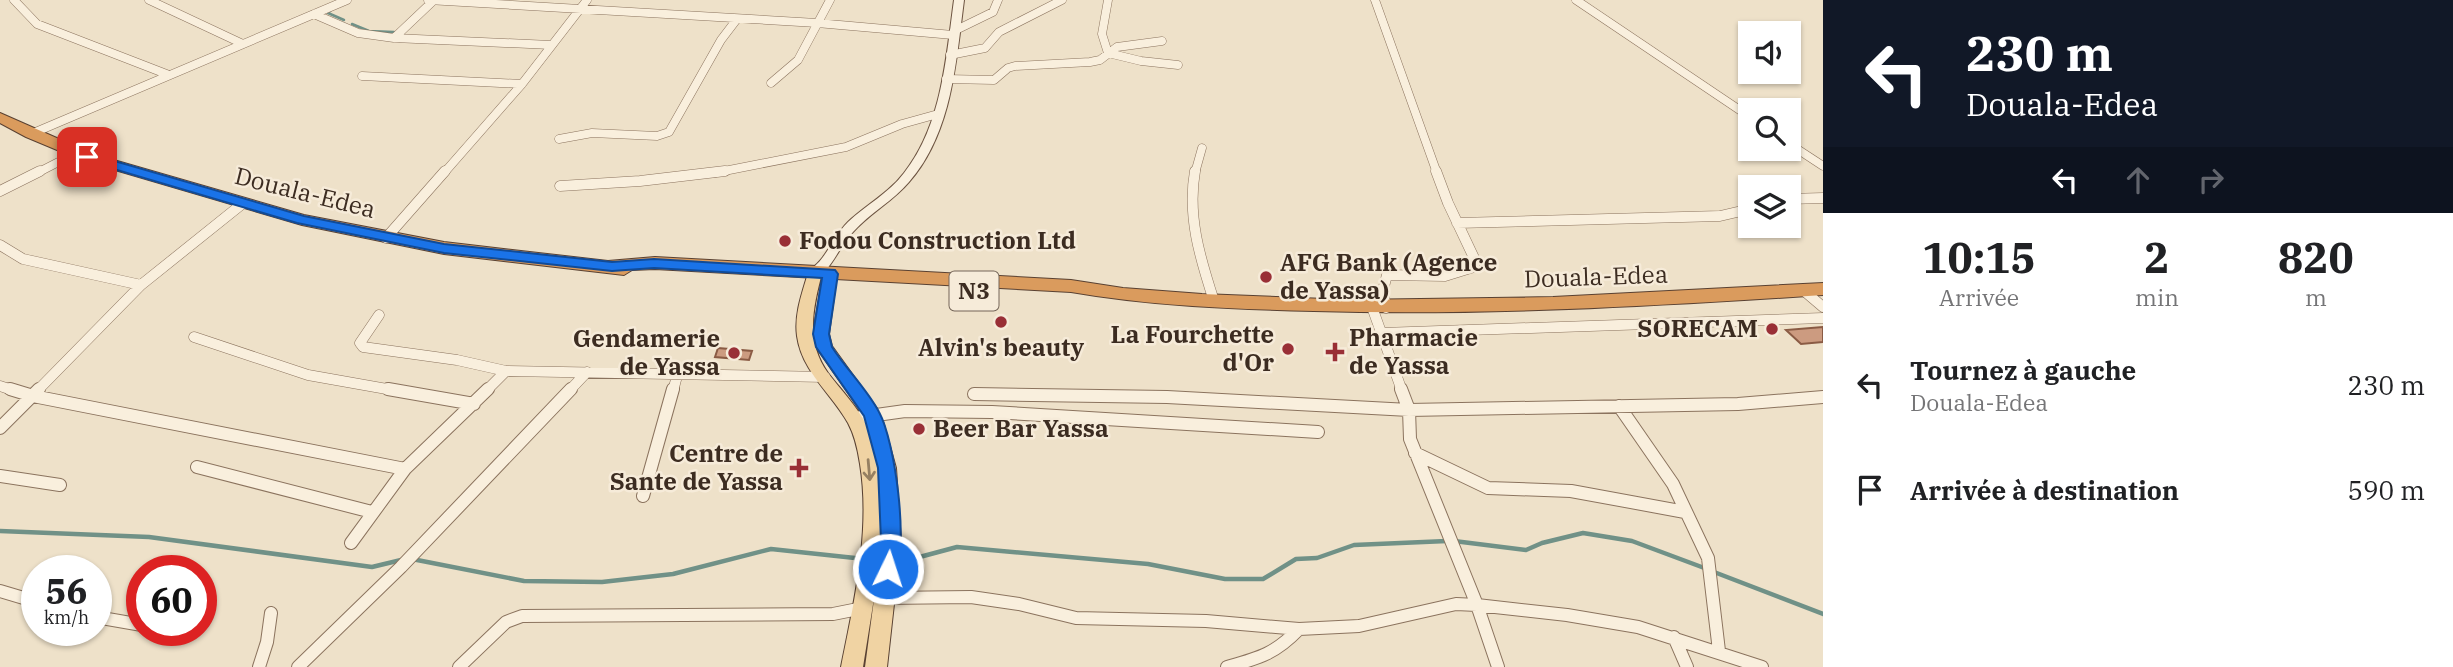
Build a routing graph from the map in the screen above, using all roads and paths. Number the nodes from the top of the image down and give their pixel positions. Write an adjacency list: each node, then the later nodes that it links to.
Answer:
1 (14, 0): 25 (street)
2 (149, 0): 20 (street)
3 (347, 0): 14 (street)
4 (587, 0): 13 (street)
5 (830, 0): 16 (street)
6 (958, 0): 17 (main road)
7 (998, 0): 17 (street)
8 (1062, 0): 23 (street)
9 (1108, 0): 22 (street)
10 (1375, 0): 45 (street)
11 (1576, 0): 30 (street)
12 (430, 1): 13 (street); 18 (street)
13 (579, 9): 15 (street); 21 (street)
14 (314, 14): 18 (street); 20 (street)
15 (737, 19): 16 (street); 34 (street)
16 (817, 23): 17 (street); 28 (street)
17 (954, 33): 23 (main road)
18 (394, 38): 21 (street)
19 (1163, 41): 22 (street)
20 (243, 44): 25 (street)
21 (551, 45): 29 (street)
22 (1108, 52): 24 (street); 27 (street)
23 (950, 55): 27 (main road)
24 (1178, 65)
25 (169, 75): 33 (street)
26 (362, 76): 29 (street)
27 (946, 79): 31 (main road)
28 (771, 83)
29 (522, 84): 46 (street)
30 (1738, 109)
31 (938, 114): 39 (street); 48 (main road)
32 (0, 117): 33 (highway, Douala-Edea / N3)
33 (31, 134): 37 (highway, Douala-Edea / N3)
34 (559, 139)
35 (1202, 148): 52 (street)
36 (1801, 152): 38 (street)
37 (76, 153): 40 (street); 43 (highway, Douala-Edea / N3)
38 (1823, 166)
39 (560, 186)
40 (0, 191)
41 (1823, 198): 42 (street)
42 (1801, 199)
43 (242, 204): 46 (highway, Douala-Edea / N3); 49 (street)
44 (1738, 212): 45 (street)
45 (1457, 223): 53 (street)
46 (386, 238): 48 (highway, Douala-Edea / N3)
47 (0, 245): 49 (street)
48 (822, 276): 52 (highway, Douala-Edea / N3); 62 (main road); 70 (main road)
49 (141, 285): 65 (street)
50 (1823, 289): 51 (highway, Douala-Edea / N3)
51 (1803, 290): 53 (highway, Douala-Edea / N3); 54 (street)
52 (1214, 301): 53 (highway, Douala-Edea / N3)
53 (1379, 307): 57 (street)
54 (1823, 307)
55 (379, 315): 59 (street)
56 (1823, 318): 57 (street)
57 (1382, 332): 69 (street)
58 (194, 337): 67 (street)
59 (506, 371): 60 (street); 67 (street)
60 (587, 372): 61 (street); 92 (street)
61 (677, 376): 62 (street); 78 (street)
62 (825, 377): 70 (main road)
63 (0, 386): 65 (street)
64 (974, 394): 69 (street)
65 (33, 396): 71 (street); 75 (street)
66 (1823, 397): 68 (street)
67 (474, 404): 75 (street)
68 (1619, 406): 69 (street); 80 (street)
69 (1409, 410): 73 (street)
70 (863, 416): 72 (street); 83 (main road); 86 (main road, one-way to 86)
71 (0, 428)
72 (1318, 432)
73 (1415, 453): 80 (street); 85 (street)
74 (197, 467): 79 (street)
75 (405, 470): 79 (street)
76 (0, 476): 77 (street)
77 (61, 485)
78 (643, 496)
79 (372, 512): 81 (street)
80 (1685, 512): 90 (street)
81 (351, 543)
82 (0, 591): 84 (street)
83 (885, 596): 86 (street); 88 (street); 95 (main road)
84 (21, 598)
85 (1477, 605): 88 (street); 89 (street); 97 (street)
86 (862, 608): 93 (street); 94 (main road)
87 (271, 613): 91 (street)
88 (1299, 629): 96 (street)
89 (1674, 637): 90 (street); 98 (street)
90 (1719, 651): 99 (street)
91 (259, 667)
92 (298, 667)
93 (459, 667)
94 (852, 667)
95 (876, 667)
96 (1227, 667)
97 (1498, 667)
98 (1688, 667)
99 (1762, 667)

